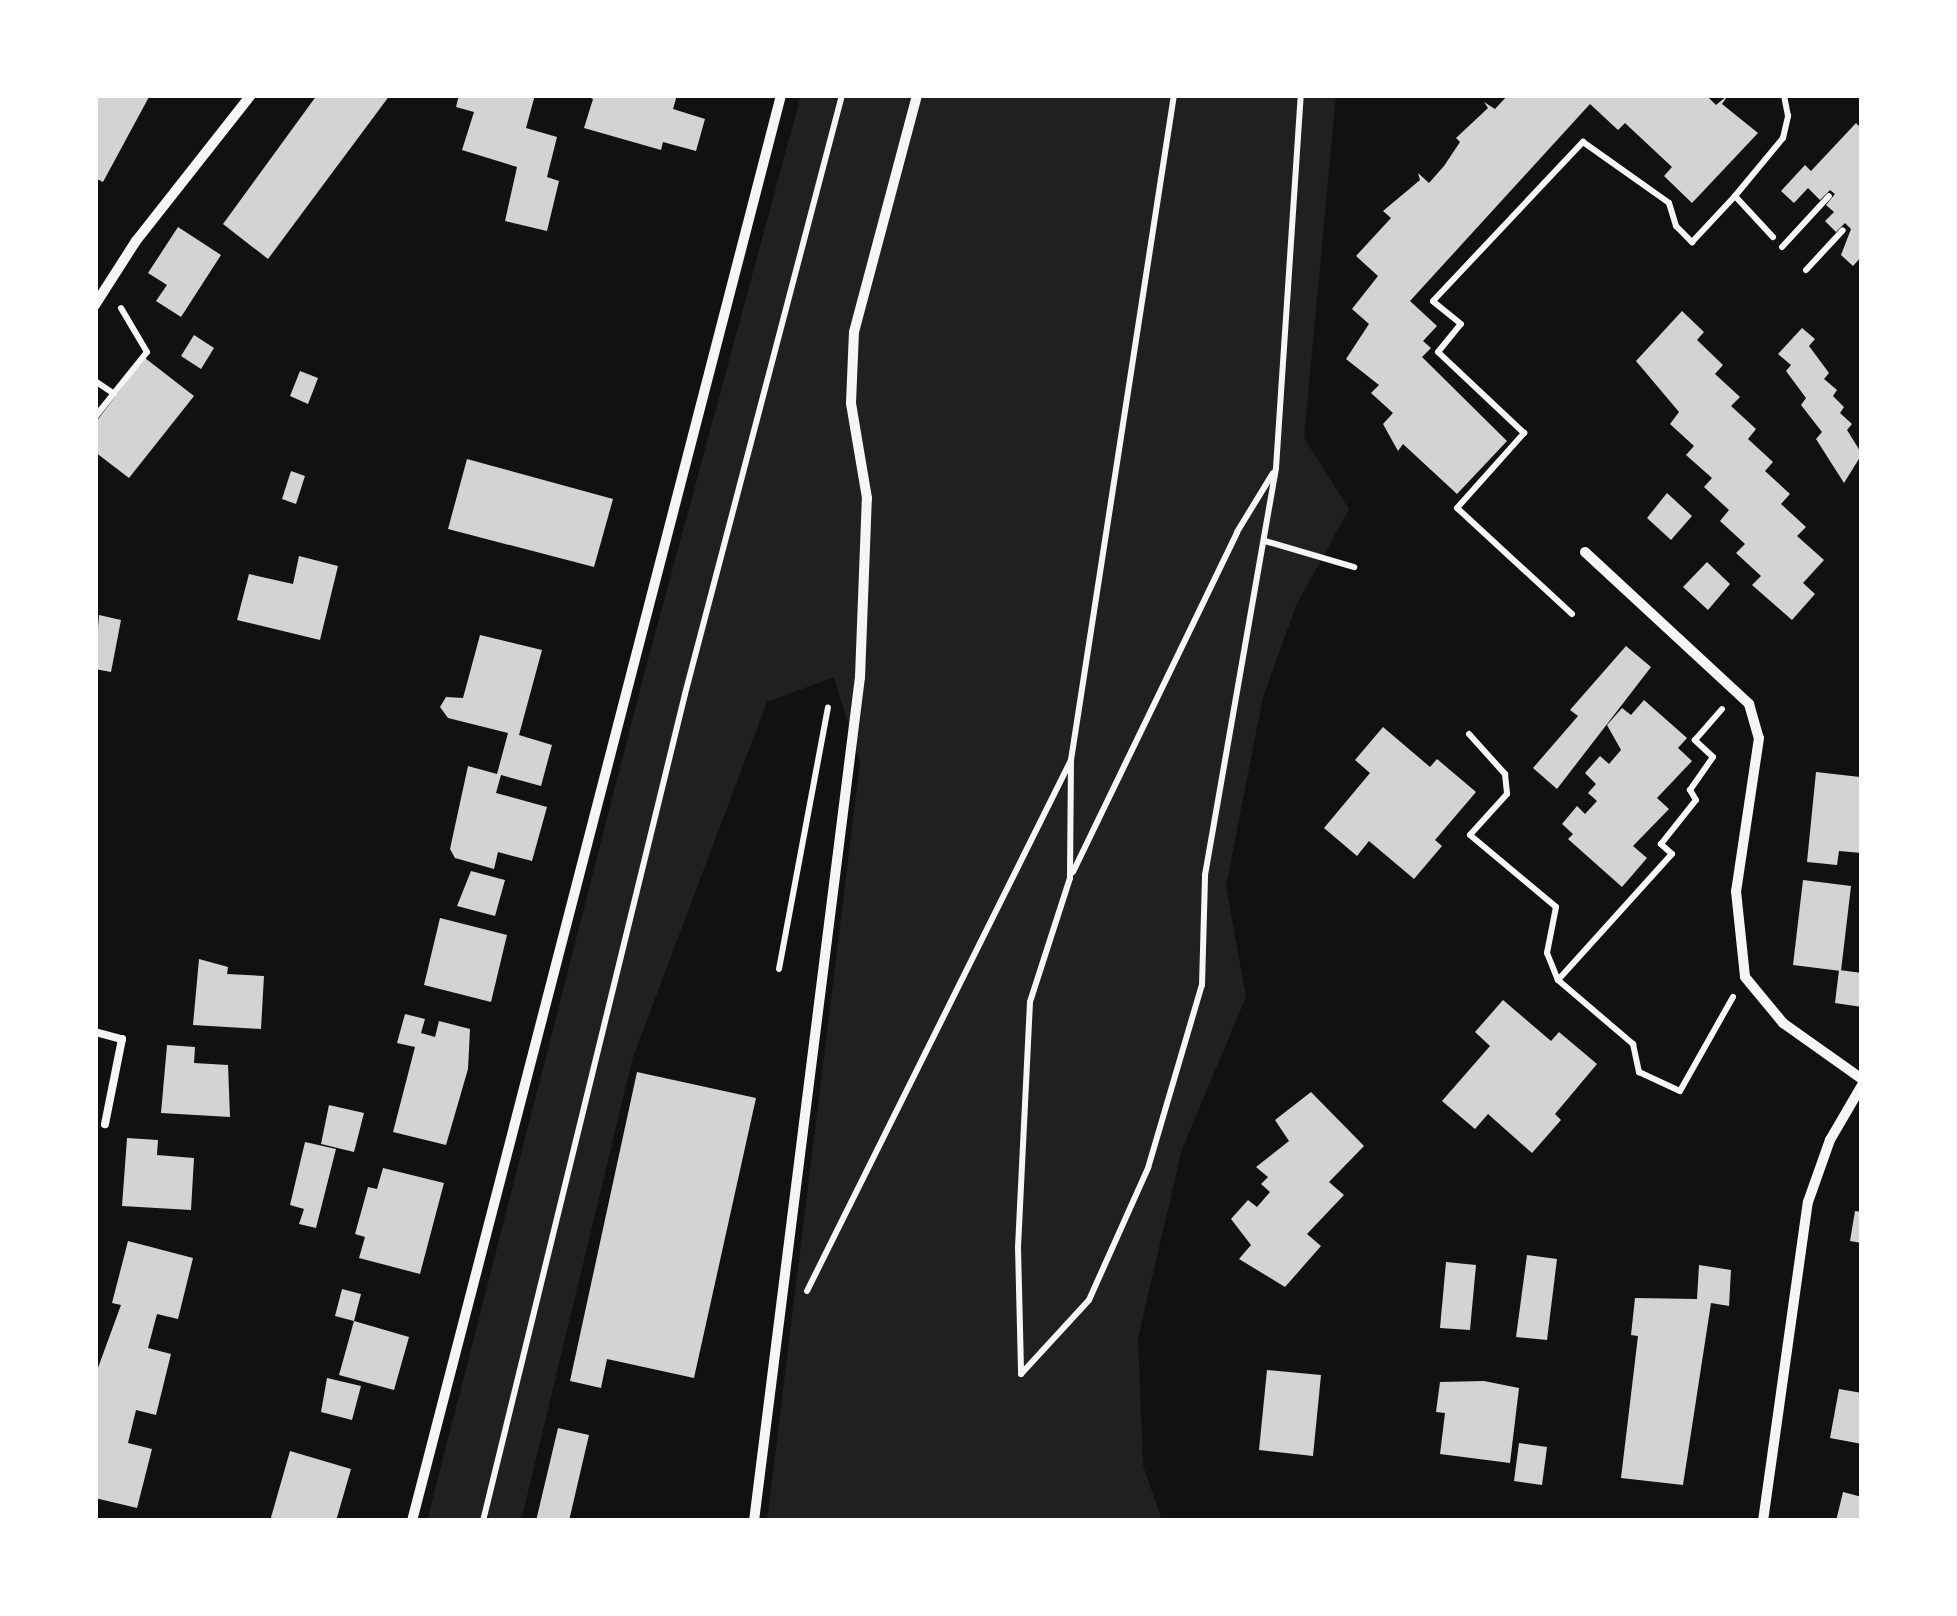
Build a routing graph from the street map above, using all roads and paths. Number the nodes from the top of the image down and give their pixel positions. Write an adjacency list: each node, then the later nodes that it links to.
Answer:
1 (252, 95): 14 (street)
2 (781, 95): 36 (street)
3 (842, 95): 37 (path)
4 (917, 95): 35 (street)
5 (1174, 95): 27 (path)
6 (1301, 95): 19 (path)
7 (1784, 95): 8 (path)
8 (1735, 196): 11 (path); 23 (path)
9 (1830, 196): 12 (path)
10 (1843, 230): 13 (path)
11 (1773, 237)
12 (1782, 247)
13 (1806, 270)
14 (108, 284): 15 (street); 17 (path)
15 (95, 305)
16 (95, 381): 17 (path)
17 (114, 394): 18 (path)
18 (95, 417)
19 (1276, 468): 20 (path); 28 (path)
20 (1265, 541): 22 (path); 28 (path)
21 (1586, 552): 24 (street)
22 (1354, 567)
23 (1572, 614)
24 (1742, 694): 30 (street); 31 (path)
25 (830, 695): 29 (path)
26 (1470, 734): 31 (path)
27 (1070, 760): 28 (path); 35 (path)
28 (1070, 878)
29 (779, 969)
30 (1745, 976): 31 (path); 33 (street)
31 (1558, 980)
32 (95, 1032): 34 (lane)
33 (1862, 1082): 39 (street)
34 (105, 1124)
35 (775, 1337): 38 (street)
36 (412, 1521)
37 (483, 1521)
38 (754, 1521)
39 (1763, 1521)

